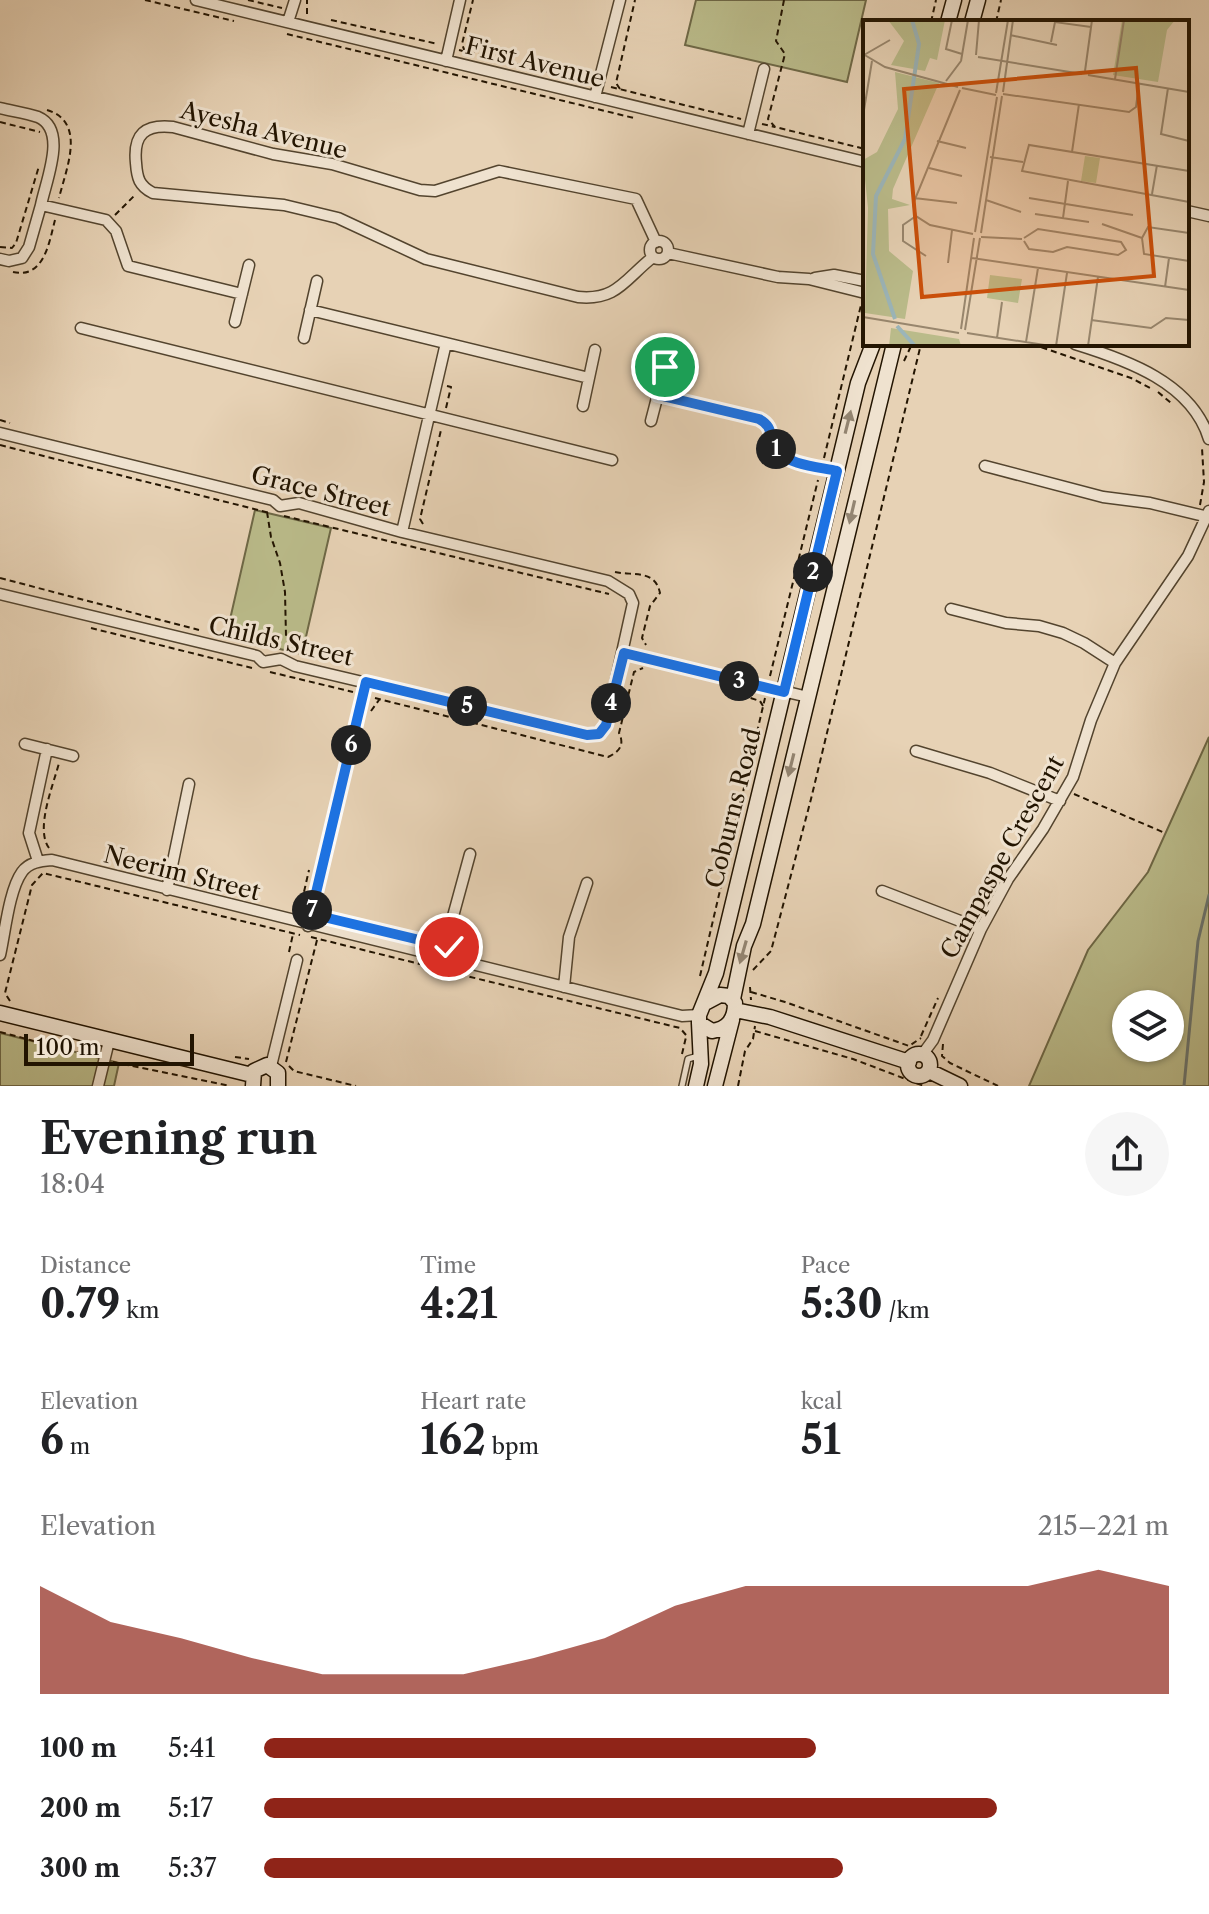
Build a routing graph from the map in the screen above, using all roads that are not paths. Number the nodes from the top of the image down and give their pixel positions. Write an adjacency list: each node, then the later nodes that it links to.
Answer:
1 (196, 0): 9 (street, First Avenue)
2 (460, 0): 10 (street)
3 (620, 0): 12 (street)
4 (954, 0): 7 (street)
5 (978, 0): 8 (street)
6 (293, 5): 9 (street)
7 (949, 20)
8 (973, 20)
9 (288, 22): 10 (street, First Avenue)
10 (446, 61): 12 (street, First Avenue)
11 (764, 69): 14 (street)
12 (595, 97): 14 (street, First Avenue)
13 (0, 108): 16 (street)
14 (748, 134): 15 (street, First Avenue)
15 (863, 162)
16 (41, 205): 22 (street); 28 (street)
17 (1189, 211): 18 (street)
18 (1209, 216)
19 (656, 242): 20 (street, Ayesha Avenue); 21 (street); 21 (street, Ayesha Avenue)
20 (668, 253): 21 (street); 24 (street)
21 (653, 257)
22 (0, 259)
23 (249, 265): 28 (street)
24 (809, 279): 26 (street); 27 (street)
25 (317, 281): 29 (street)
26 (863, 281)
27 (863, 292)
28 (242, 294): 30 (street)
29 (310, 310): 32 (street); 33 (street)
30 (235, 322)
31 (81, 328): 42 (street)
32 (304, 338)
33 (446, 343): 39 (street); 42 (street)
34 (872, 346): 49 (street, Coburns Road, one-way to 34)
35 (894, 346): 58 (street, Coburns Road, one-way to 58)
36 (1081, 346): 43 (street)
37 (595, 350): 39 (street)
38 (665, 367): 40 (street)
39 (589, 378): 41 (street)
40 (658, 395): 44 (street); 49 (street)
41 (583, 406)
42 (429, 417): 47 (street); 51 (street)
43 (1206, 419): 46 (street)
44 (651, 421)
45 (0, 433): 51 (street, Grace Street)
46 (1205, 443)
47 (612, 460)
48 (985, 466): 50 (street)
49 (837, 471): 57 (street, Coburns Road)
50 (1205, 514): 55 (street, Campaspe Crescent)
51 (402, 532): 54 (street, Grace Street)
52 (0, 594): 56 (street, Childs Street)
53 (951, 609): 55 (street)
54 (624, 653): 56 (street, Childs Street); 57 (street)
55 (1115, 663): 64 (street, Campaspe Crescent)
56 (366, 682): 70 (street)
57 (784, 692): 58 (street); 78 (street, Coburns Road)
58 (808, 697): 76 (street, Coburns Road, one-way to 76)
59 (25, 744): 60 (street)
60 (47, 749): 62 (street); 66 (street)
61 (916, 751): 64 (street)
62 (73, 756)
63 (189, 784): 68 (street)
64 (1060, 801): 71 (street, Campaspe Crescent)
65 (470, 854): 74 (street)
66 (38, 861): 68 (street, Neerim Street); 72 (street)
67 (587, 883): 75 (street)
68 (167, 890): 70 (street, Neerim Street)
69 (882, 891): 71 (street)
70 (310, 920): 74 (street, Neerim Street)
71 (981, 929): 81 (street, Campaspe Crescent)
72 (0, 955)
73 (297, 960): 82 (street)
74 (448, 960): 75 (street, Neerim Street)
75 (564, 987): 78 (street, Neerim Street)
76 (733, 1010): 78 (street); 78 (street); 81 (street); 88 (street, Coburns Road)
77 (0, 1013): 79 (street)
78 (701, 1014): 80 (street, Coburns Road)
79 (109, 1041): 83 (street); 85 (street)
80 (701, 1055): 86 (lane); 87 (street, Coburns Road)
81 (916, 1058): 89 (street)
82 (272, 1063): 83 (street); 84 (street)
83 (252, 1081)
84 (283, 1085)
85 (98, 1086)
86 (682, 1086)
87 (696, 1086)
88 (715, 1086)
89 (960, 1086)

